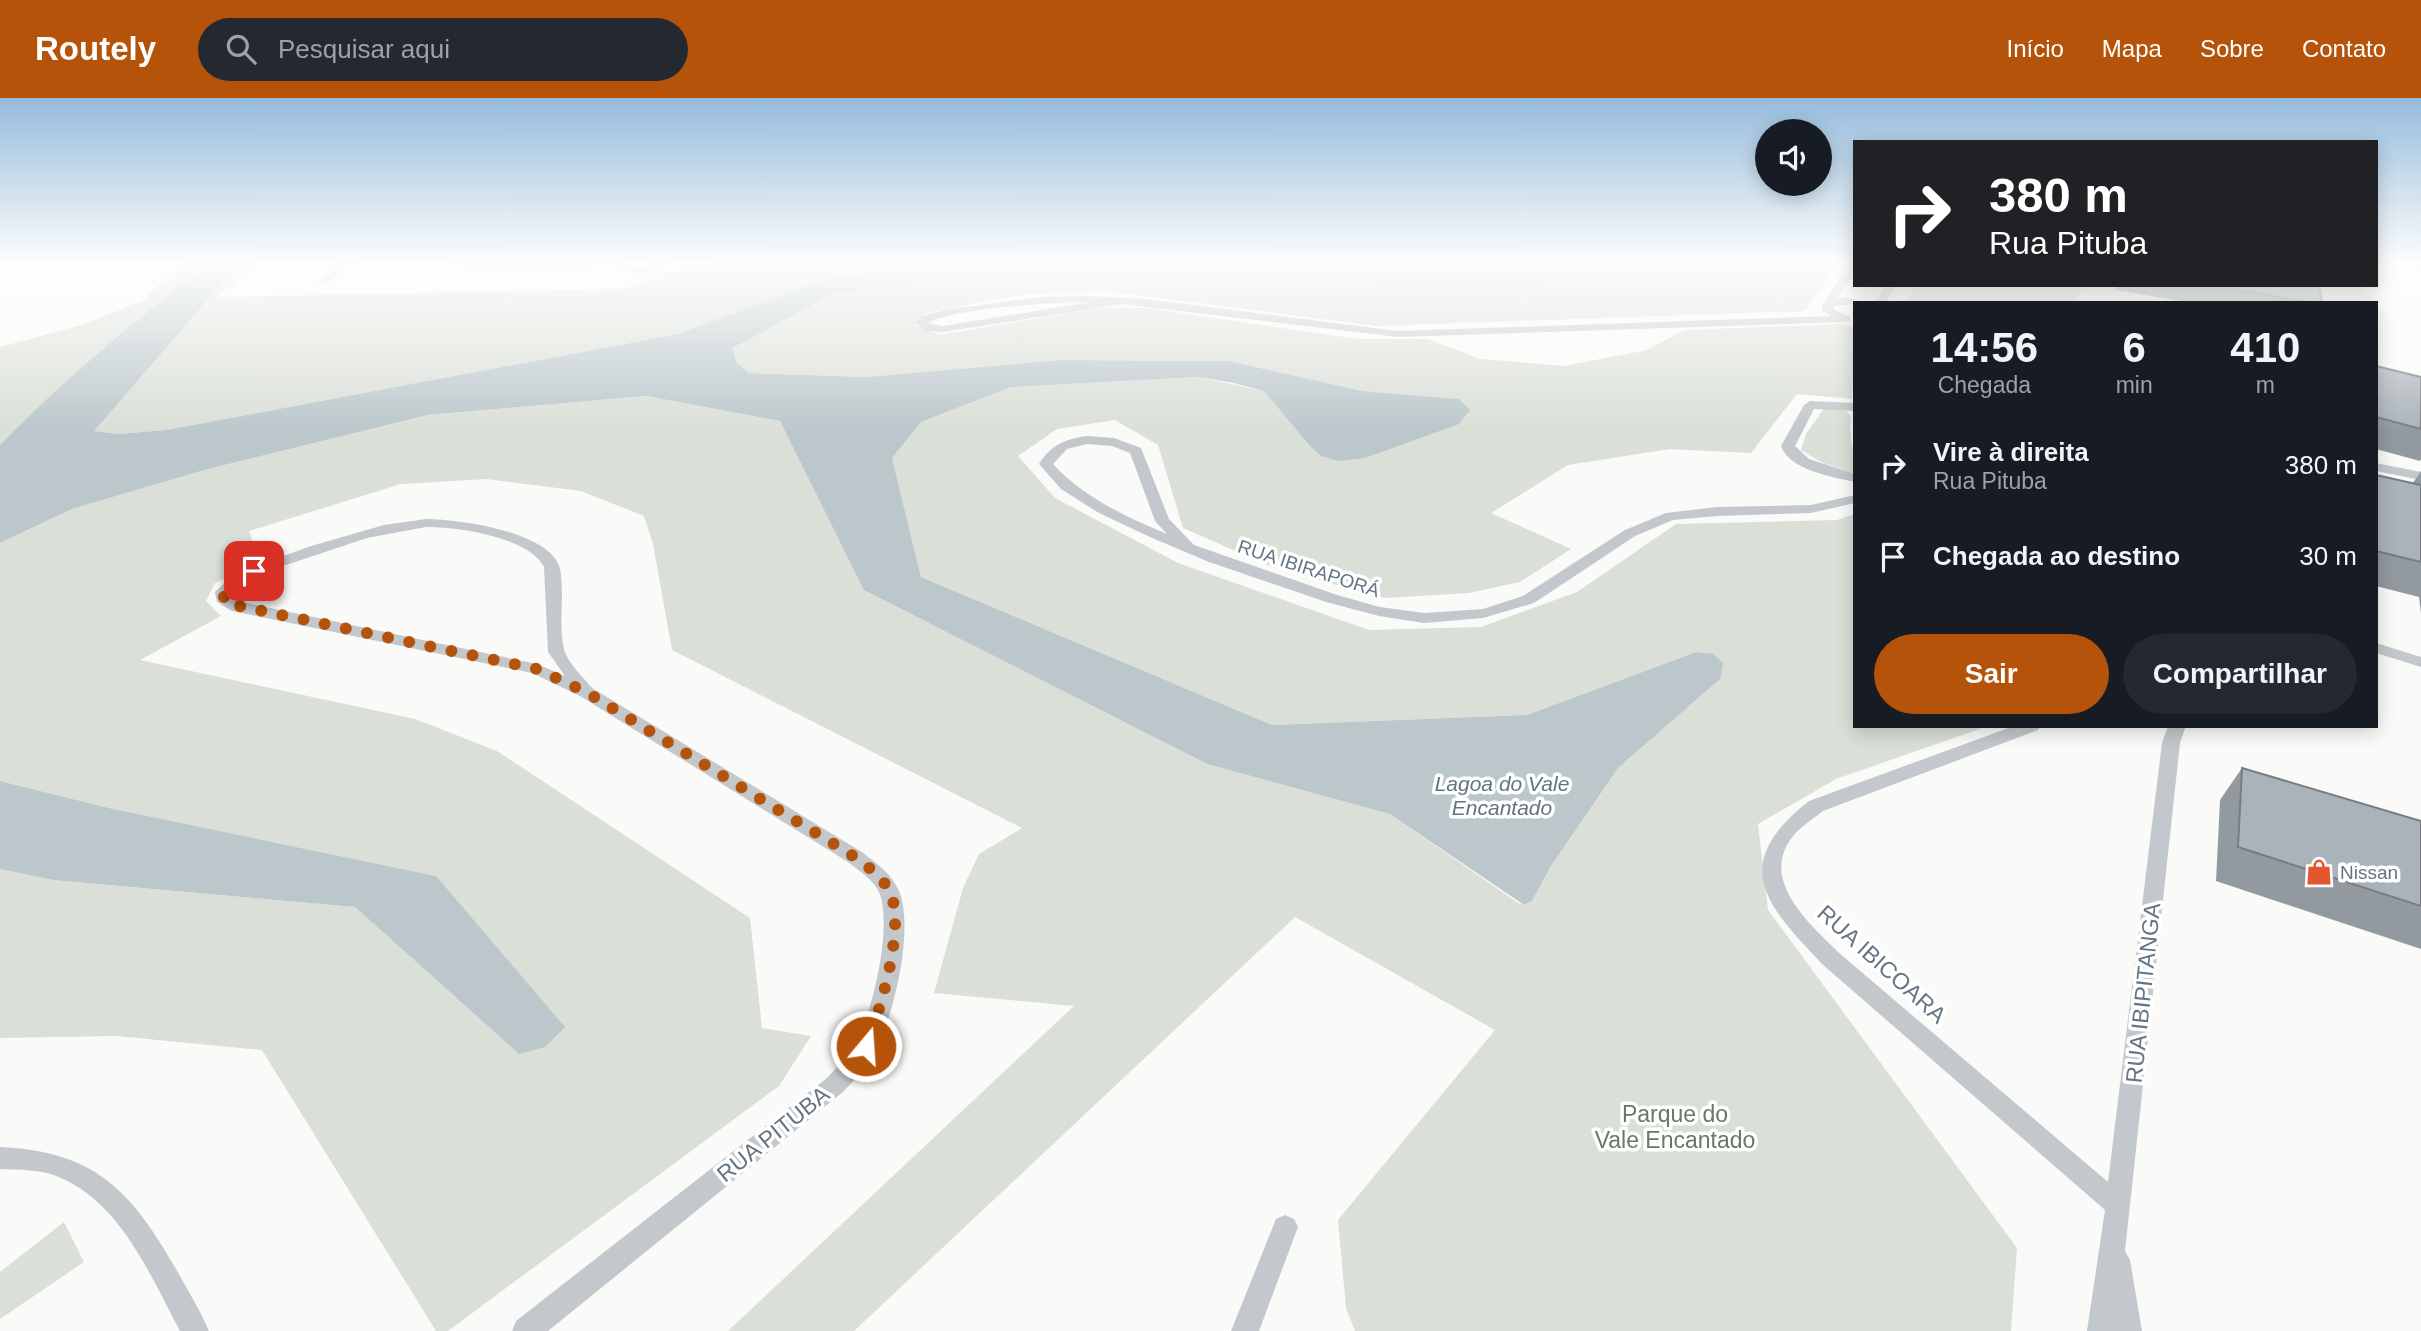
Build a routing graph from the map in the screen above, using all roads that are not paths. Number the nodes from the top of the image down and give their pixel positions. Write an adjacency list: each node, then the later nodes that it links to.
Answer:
1 (930, 318): 2 (street)
2 (1015, 318)
3 (1259, 318): 4 (street)
4 (1804, 319): 5 (street)
5 (1850, 320)
6 (1853, 407): 11 (street)
7 (2378, 460): 9 (street)
8 (2378, 467): 10 (street)
9 (2421, 469)
10 (2421, 476)
11 (1853, 477)
12 (1853, 500): 13 (street, RUA IBIRAPORÁ)
13 (1187, 545): 13 (street, RUA IBIRAPORÁ)
14 (554, 645): 17 (street); 17 (street, RUA PITUBA); 18 (street, RUA PITUBA)
15 (2378, 649): 16 (street)
16 (2421, 662)
17 (517, 664): 18 (street, RUA PITUBA)
18 (586, 692): 26 (street, RUA PITUBA)
19 (2027, 728): 22 (street, RUA IBICOARA)
20 (2169, 732): 22 (street, RUA IBIPITANGA)
21 (0, 1158): 25 (street)
22 (2118, 1206): 24 (street, RUA IBIPITANGA)
23 (1285, 1227): 27 (street)
24 (2114, 1242): 28 (street, RUA IBIPITANGA); 29 (street, RUA IBIPITANGA)
25 (195, 1331)
26 (526, 1331)
27 (1245, 1331)
28 (2101, 1331)
29 (2127, 1331)

